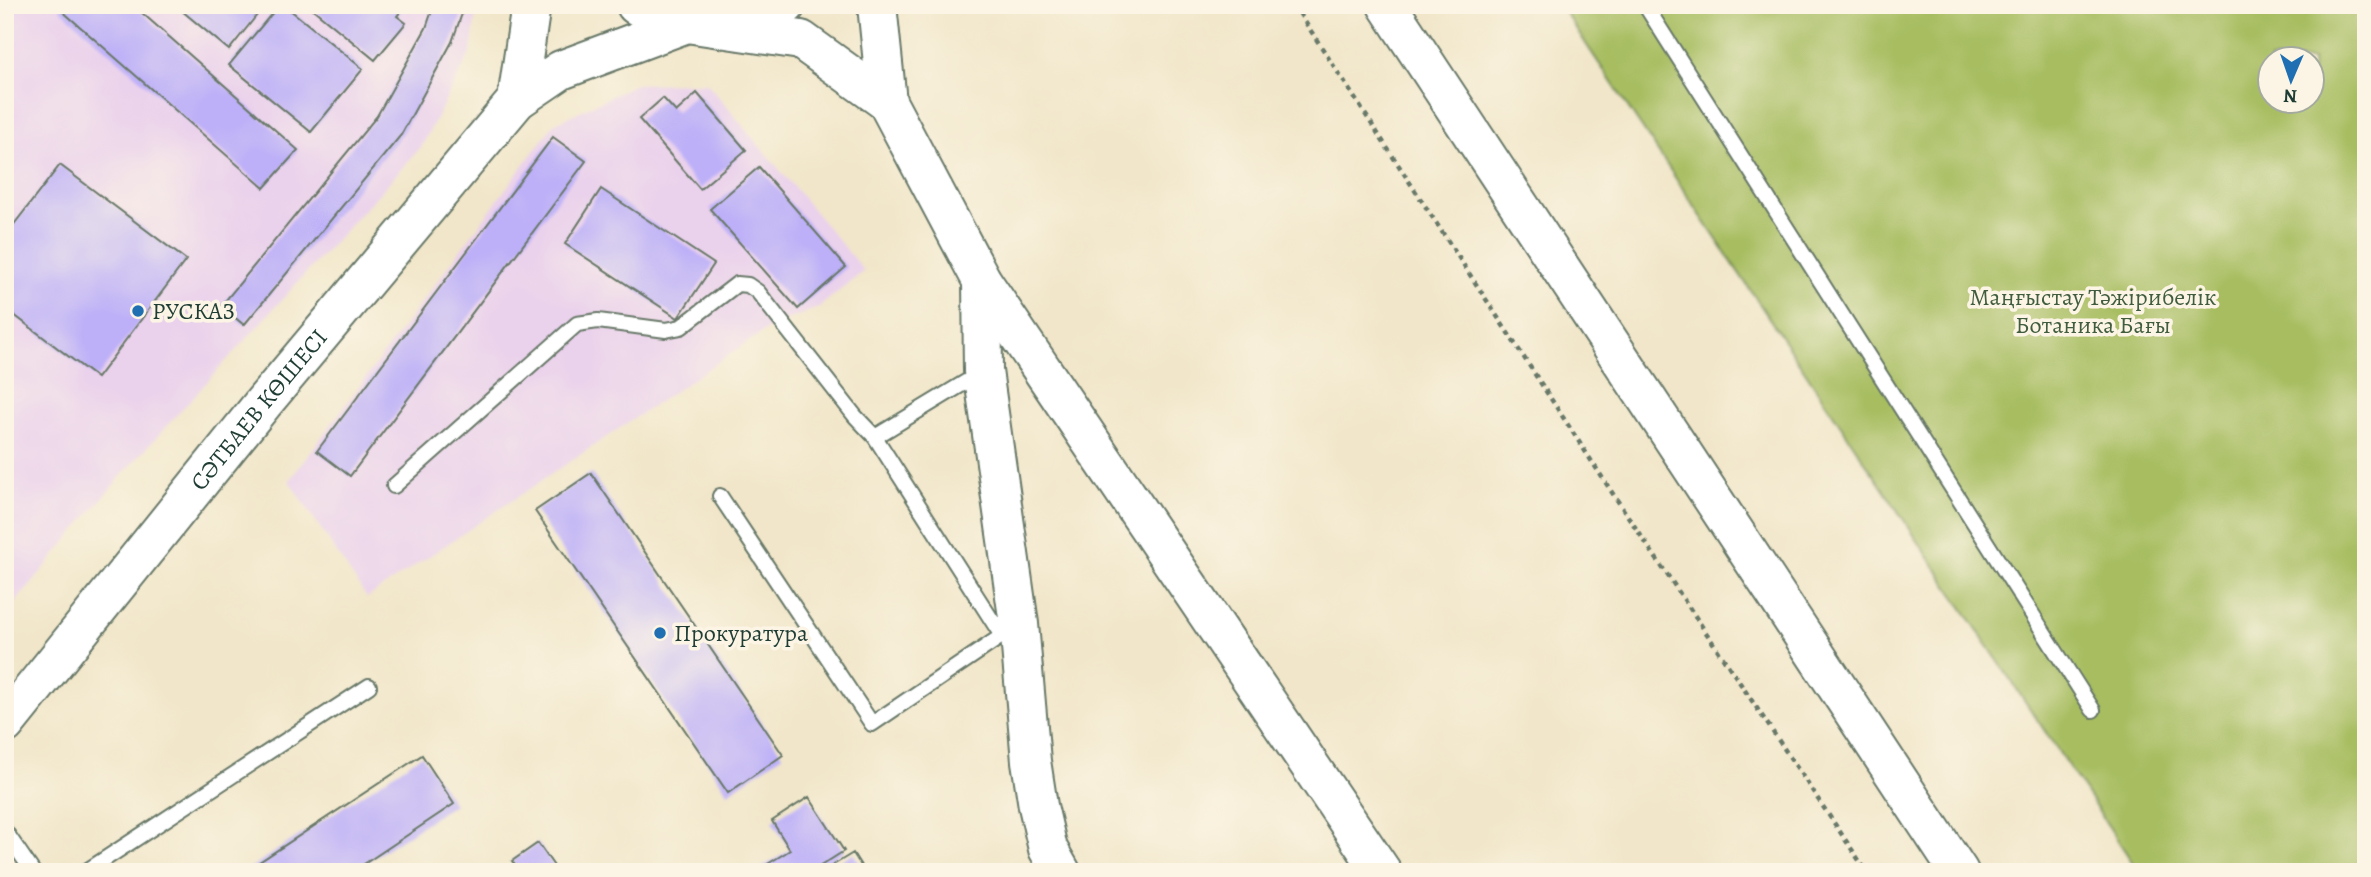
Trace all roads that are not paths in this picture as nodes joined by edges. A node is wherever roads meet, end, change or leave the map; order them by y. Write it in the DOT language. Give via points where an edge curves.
graph roads {
  1 [pos="531,5"];
  2 [pos="636,5"];
  3 [pos="786,5"];
  4 [pos="877,5"];
  5 [pos="1387,5"];
  6 [pos="1645,5"];
  7 [pos="687,23"];
  8 [pos="517,100"];
  9 [pos="887,102"];
  10 [pos="982,281"];
  11 [pos="984,371"];
  12 [pos="875,437"];
  13 [pos="394,486"];
  14 [pos="720,496"];
  15 [pos="1010,630"];
  16 [pos="369,686"];
  17 [pos="2093,710"];
  18 [pos="5,724"];
  19 [pos="5,831"];
  20 [pos="33,872"];
  21 [pos="85,872"];
  22 [pos="1061,872"];
  23 [pos="1382,872"];
  24 [pos="1959,872"];
  1 -- 8 [label="main road"];
  2 -- 7 [label="main road"];
  3 -- 7 [label="main road" via="735,23"];
  4 -- 9 [label="main road"];
  5 -- 24 [label="main road"];
  6 -- 17 [label="lane"];
  7 -- 8 [label="main road, СӘТБАЕВ КӨШЕСІ" via="561,70"];
  7 -- 9 [label="main road" via="801,40"];
  8 -- 18 [label="main road, СӘТБАЕВ КӨШЕСІ" via="264,402"];
  9 -- 10 [label="main road"];
  10 -- 11 [label="main road"];
  10 -- 23 [label="main road"];
  11 -- 12 [label="lane"];
  11 -- 15 [label="main road"];
  12 -- 13 [label="lane" via="758,292 737,284 681,327 658,330 598,321 576,324"];
  12 -- 15 [label="lane"];
  14 -- 15 [label="lane" via="872,724"];
  15 -- 22 [label="main road" via="1038,806 1048,849"];
  16 -- 21 [label="lane"];
  19 -- 20 [label="lane"];
}
